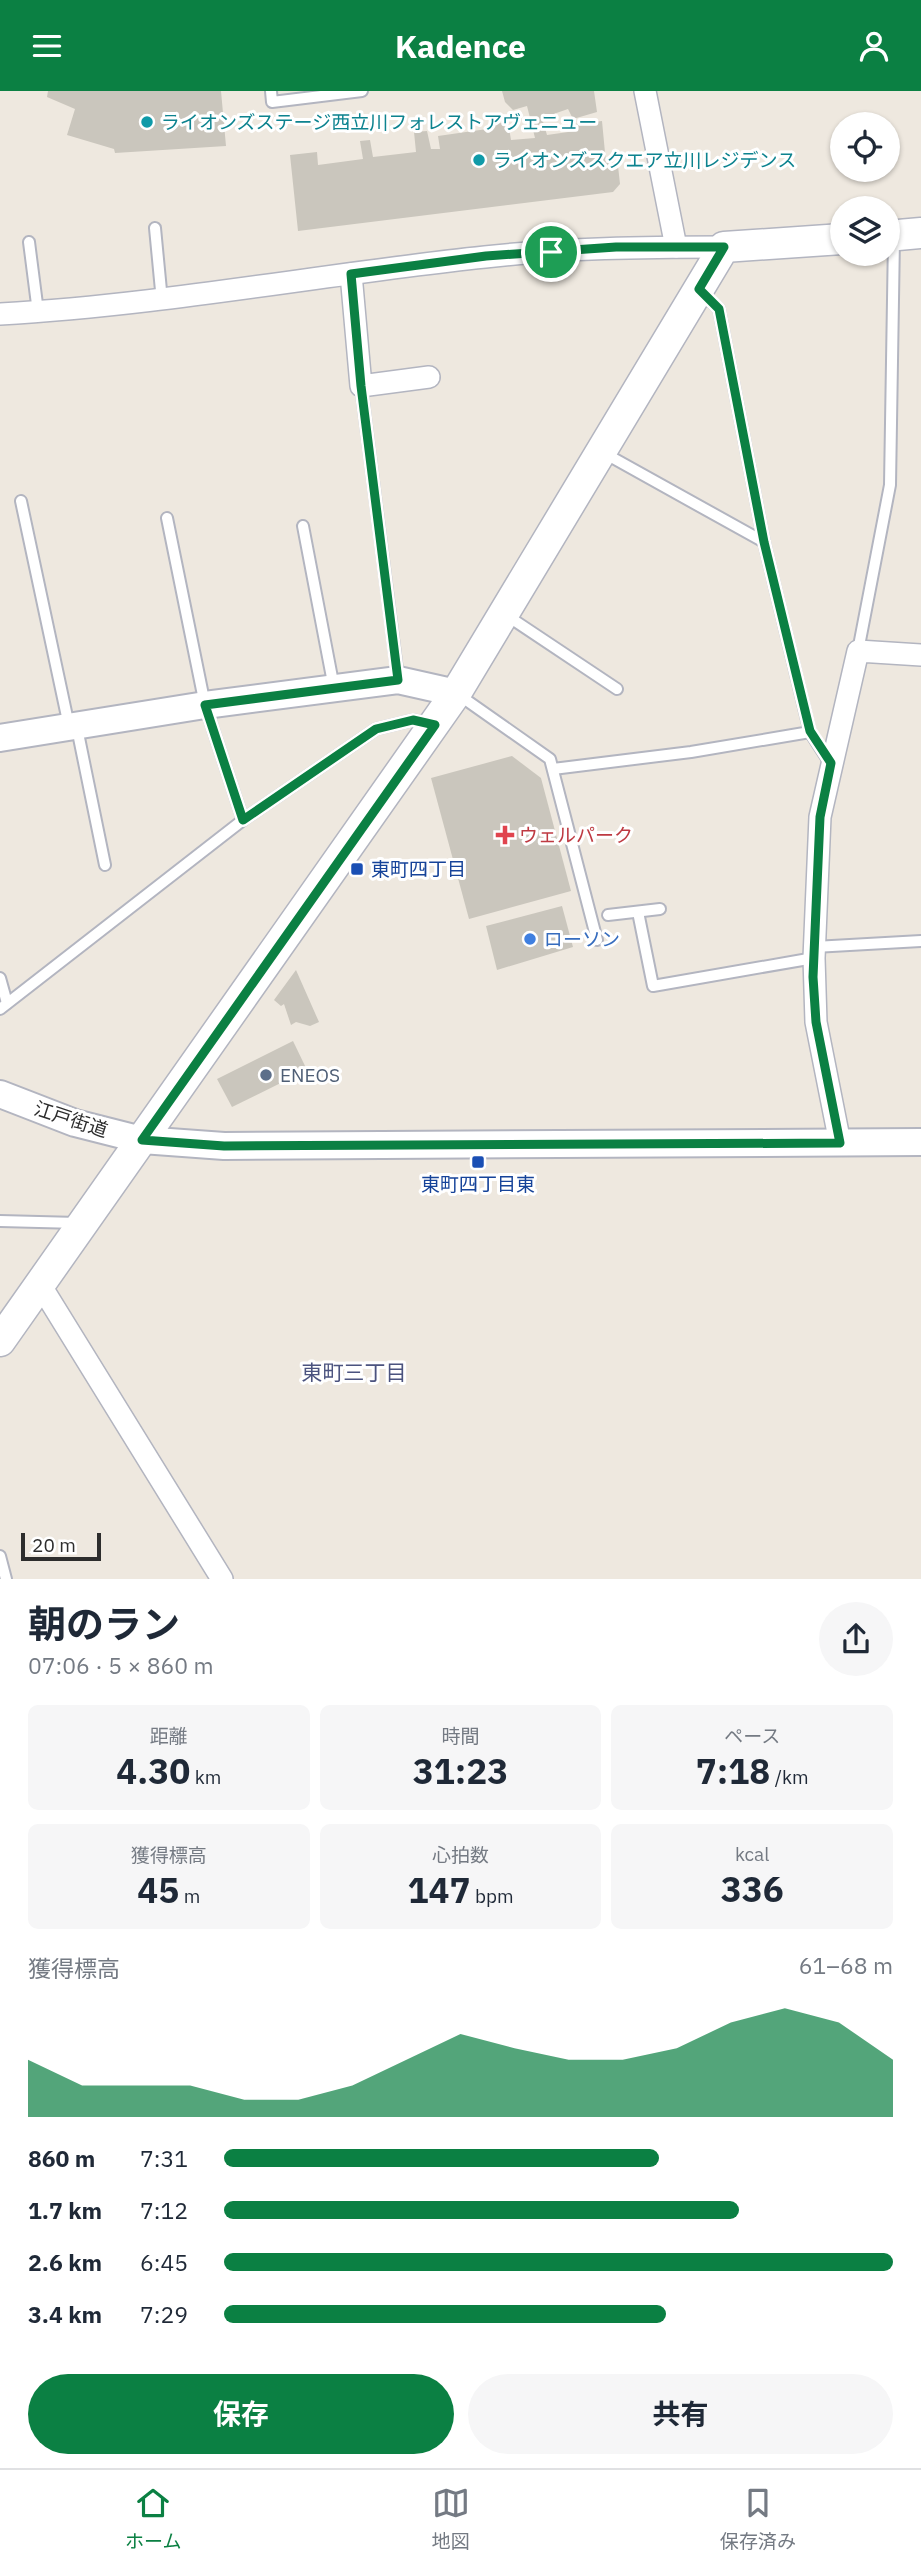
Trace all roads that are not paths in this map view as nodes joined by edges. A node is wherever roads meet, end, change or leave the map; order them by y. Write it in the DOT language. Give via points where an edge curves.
graph roads {
  1 [pos="271,91"];
  2 [pos="362,91"];
  3 [pos="645,91"];
  4 [pos="155,228"];
  5 [pos="901,235"];
  6 [pos="830,240"];
  7 [pos="29,242"];
  8 [pos="676,247"];
  9 [pos="724,247"];
  10 [pos="351,274"];
  11 [pos="699,289"];
  12 [pos="162,301"];
  13 [pos="38,312"];
  14 [pos="0,314"];
  15 [pos="429,377"];
  16 [pos="361,386"];
  17 [pos="602,451"];
  18 [pos="20,501"];
  19 [pos="167,518"];
  20 [pos="303,526"];
  21 [pos="764,542"];
  22 [pos="504,614"];
  23 [pos="858,651"];
  24 [pos="921,655"];
  25 [pos="398,680"];
  26 [pos="334,688"];
  27 [pos="617,689"];
  28 [pos="456,693"];
  29 [pos="205,705"];
  30 [pos="435,725"];
  31 [pos="74,728"];
  32 [pos="810,731"];
  33 [pos="0,738"];
  34 [pos="831,763"];
  35 [pos="553,769"];
  36 [pos="243,820"];
  37 [pos="105,865"];
  38 [pos="660,909"];
  39 [pos="638,912"];
  40 [pos="608,915"];
  41 [pos="597,940"];
  42 [pos="921,941"];
  43 [pos="814,953"];
  44 [pos="0,978"];
  45 [pos="3,1006"];
  46 [pos="0,1094"];
  47 [pos="142,1140"];
  48 [pos="921,1142"];
  49 [pos="840,1143"];
  50 [pos="0,1221"];
  51 [pos="86,1223"];
  52 [pos="41,1286"];
  53 [pos="0,1341"];
  54 [pos="0,1556"];
  55 [pos="6,1579"];
  56 [pos="222,1579"];
  1 -- 2 [label="lane" via="272,103"];
  3 -- 8 [label="street"];
  4 -- 12 [label="lane"];
  5 -- 23 [label="lane" via="890,485"];
  6 -- 9 [label="main road"];
  7 -- 13 [label="lane"];
  8 -- 9 [label="street"];
  8 -- 10 [label="street" via="486,256"];
  9 -- 11 [label="main road"];
  10 -- 12 [label="street"];
  10 -- 16 [label="street"];
  11 -- 17 [label="main road"];
  11 -- 21 [label="lane" via="719,309"];
  12 -- 13 [label="street"];
  13 -- 14 [label="street"];
  15 -- 16 [label="street"];
  16 -- 25 [label="lane"];
  17 -- 21 [label="lane"];
  17 -- 22 [label="main road"];
  18 -- 31 [label="lane"];
  19 -- 29 [label="lane"];
  20 -- 26 [label="lane"];
  21 -- 32 [label="lane"];
  22 -- 27 [label="lane"];
  22 -- 28 [label="main road"];
  23 -- 24 [label="street"];
  23 -- 34 [label="street"];
  25 -- 26 [label="street"];
  25 -- 28 [label="street"];
  26 -- 29 [label="street"];
  28 -- 30 [label="main road"];
  28 -- 35 [label="lane" via="550,759"];
  29 -- 31 [label="street"];
  29 -- 36 [label="lane"];
  30 -- 36 [label="lane" via="413,720 376,729"];
  30 -- 47 [label="main road"];
  31 -- 33 [label="street"];
  31 -- 37 [label="lane"];
  32 -- 34 [label="lane"];
  32 -- 35 [label="lane"];
  34 -- 43 [label="street" via="820,817"];
  35 -- 41 [label="lane"];
  36 -- 45 [label="lane"];
  38 -- 39 [label="lane"];
  39 -- 40 [label="lane"];
  39 -- 43 [label="lane" via="653,986"];
  42 -- 43 [label="lane"];
  43 -- 49 [label="street" via="816,1022"];
  44 -- 45 [label="lane"];
  46 -- 47 [label="street, 江戸街道" via="75,1123"];
  47 -- 49 [label="street, 江戸街道" via="224,1146"];
  47 -- 51 [label="main road"];
  48 -- 49 [label="street, 江戸街道"];
  50 -- 51 [label="lane"];
  51 -- 52 [label="main road"];
  52 -- 53 [label="main road"];
  52 -- 56 [label="street"];
  54 -- 55 [label="lane"];
}
